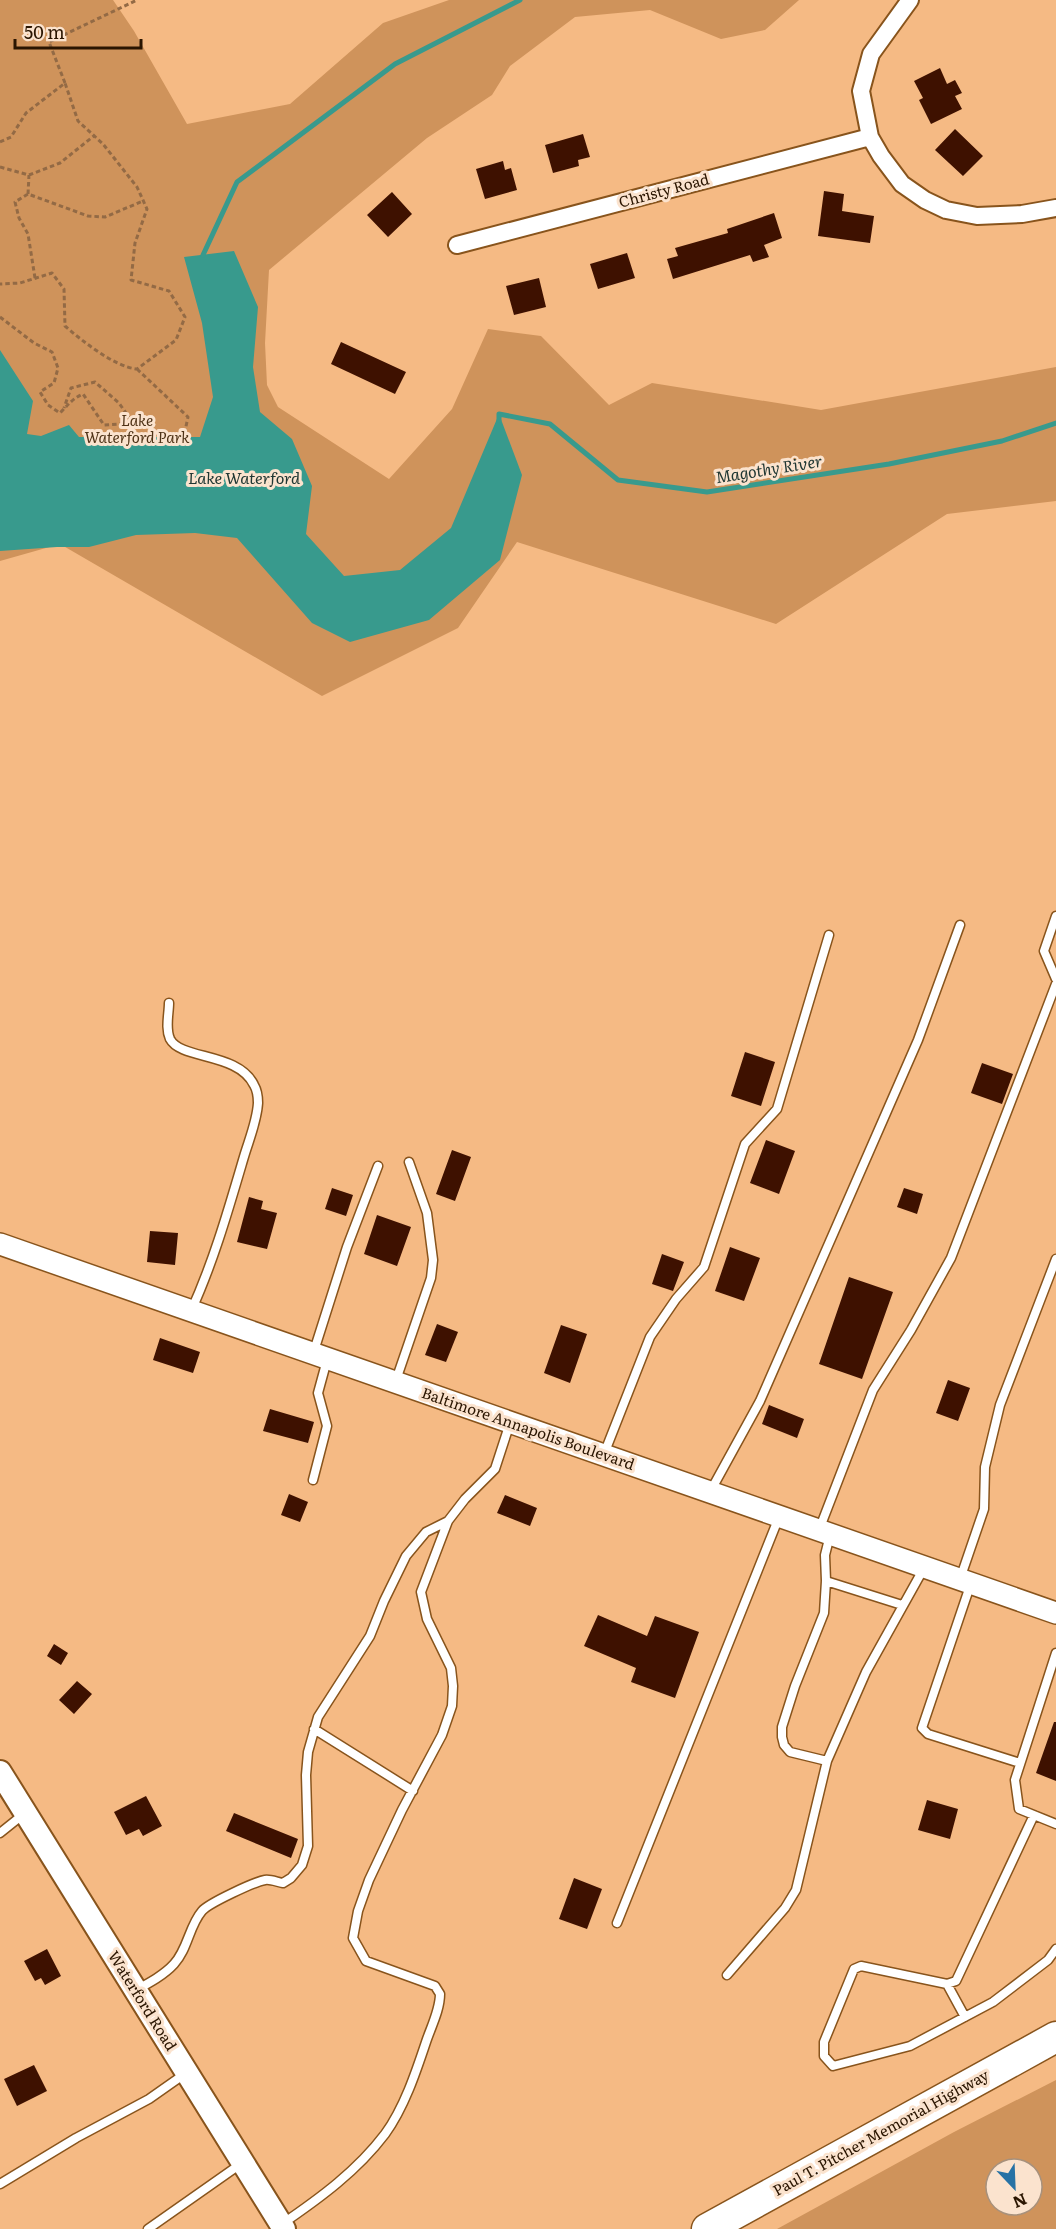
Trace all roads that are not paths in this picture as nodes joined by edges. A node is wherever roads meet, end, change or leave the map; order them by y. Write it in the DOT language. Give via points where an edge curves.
graph roads {
  1 [pos="910,0"];
  2 [pos="870,137"];
  3 [pos="1056,208"];
  4 [pos="457,245"];
  5 [pos="1056,916"];
  6 [pos="960,925"];
  7 [pos="830,935"];
  8 [pos="1056,979"];
  9 [pos="1056,984"];
  10 [pos="170,1003"];
  11 [pos="409,1162"];
  12 [pos="378,1166"];
  13 [pos="0,1244"];
  14 [pos="1056,1259"];
  15 [pos="191,1311"];
  16 [pos="320,1357"];
  17 [pos="395,1383"];
  18 [pos="510,1423"];
  19 [pos="603,1456"];
  20 [pos="313,1480"];
  21 [pos="710,1493"];
  22 [pos="780,1517"];
  23 [pos="448,1521"];
  24 [pos="824,1533"];
  25 [pos="925,1568"];
  26 [pos="826,1581"];
  27 [pos="965,1582"];
  28 [pos="902,1605"];
  29 [pos="1056,1613"];
  30 [pos="1056,1653"];
  31 [pos="314,1729"];
  32 [pos="826,1761"];
  33 [pos="1020,1763"];
  34 [pos="0,1772"];
  35 [pos="412,1791"];
  36 [pos="25,1813"];
  37 [pos="1034,1815"];
  38 [pos="1056,1824"];
  39 [pos="0,1833"];
  40 [pos="616,1923"];
  41 [pos="1056,1949"];
  42 [pos="727,1975"];
  43 [pos="947,1984"];
  44 [pos="135,1990"];
  45 [pos="965,2017"];
  46 [pos="1056,2037"];
  47 [pos="186,2073"];
  48 [pos="243,2163"];
  49 [pos="0,2184"];
  50 [pos="283,2227"];
  51 [pos="148,2229"];
  52 [pos="707,2229"];
  1 -- 2 [label="street" via="871,54 861,92"];
  2 -- 3 [label="street" via="902,184 946,210 977,216"];
  2 -- 4 [label="street, Christy Road"];
  5 -- 8 [label="lane" via="1044,951"];
  6 -- 21 [label="lane" via="918,1040 760,1401"];
  7 -- 19 [label="lane" via="777,1109 745,1144 704,1267 676,1299 651,1337"];
  9 -- 24 [label="lane" via="951,1258 873,1390"];
  10 -- 15 [label="lane" via="170,1040 247,1073 258,1101 234,1192"];
  11 -- 17 [label="lane" via="427,1213 433,1260 431,1278"];
  12 -- 16 [label="lane" via="347,1247"];
  13 -- 15 [label="street, Baltimore Annapolis Boulevard"];
  14 -- 27 [label="lane" via="1000,1404 986,1467 984,1509"];
  15 -- 16 [label="street, Baltimore Annapolis Boulevard"];
  16 -- 17 [label="street, Baltimore Annapolis Boulevard"];
  16 -- 20 [label="lane" via="318,1393 327,1426"];
  17 -- 18 [label="street, Baltimore Annapolis Boulevard"];
  18 -- 19 [label="street, Baltimore Annapolis Boulevard"];
  18 -- 23 [label="lane" via="495,1468"];
  19 -- 21 [label="street, Baltimore Annapolis Boulevard"];
  21 -- 22 [label="street, Baltimore Annapolis Boulevard"];
  22 -- 24 [label="street, Baltimore Annapolis Boulevard"];
  22 -- 40 [label="lane"];
  23 -- 31 [label="lane" via="426,1532 406,1556 370,1636"];
  23 -- 35 [label="lane" via="422,1592 427,1619 451,1668 452,1706 442,1736"];
  24 -- 25 [label="street, Baltimore Annapolis Boulevard"];
  24 -- 26 [label="lane"];
  25 -- 27 [label="street, Baltimore Annapolis Boulevard"];
  25 -- 28 [label="lane"];
  26 -- 28 [label="lane"];
  26 -- 32 [label="lane" via="824,1613 782,1727 784,1745 790,1752"];
  27 -- 29 [label="street, Baltimore Annapolis Boulevard"];
  27 -- 33 [label="lane" via="922,1728 928,1734"];
  28 -- 32 [label="lane" via="866,1672"];
  30 -- 33 [label="lane"];
  31 -- 35 [label="lane"];
  31 -- 44 [label="lane" via="306,1775 308,1846 302,1865 283,1883 265,1880 203,1910 175,1964"];
  32 -- 42 [label="lane" via="796,1890"];
  33 -- 37 [label="lane" via="1014,1780 1019,1809"];
  34 -- 36 [label="main road, Waterford Road"];
  35 -- 50 [label="lane" via="369,1880 353,1938 366,1960 435,1986 440,1994 437,2011 398,2112 385,2133 347,2176"];
  36 -- 39 [label="lane"];
  36 -- 44 [label="main road, Waterford Road"];
  37 -- 38 [label="lane"];
  37 -- 43 [label="lane" via="956,1981"];
  41 -- 45 [label="lane" via="1048,1960 993,2002"];
  43 -- 45 [label="lane"];
  43 -- 45 [label="lane" via="861,1966 854,1969 824,2042 824,2056 833,2066 910,2046"];
  44 -- 47 [label="main road, Waterford Road"];
  46 -- 52 [label="highway, Paul T. Pitcher Memorial Highway"];
  47 -- 48 [label="main road, Waterford Road"];
  47 -- 49 [label="lane" via="149,2099"];
  48 -- 50 [label="main road, Waterford Road"];
  48 -- 51 [label="lane"];
}
